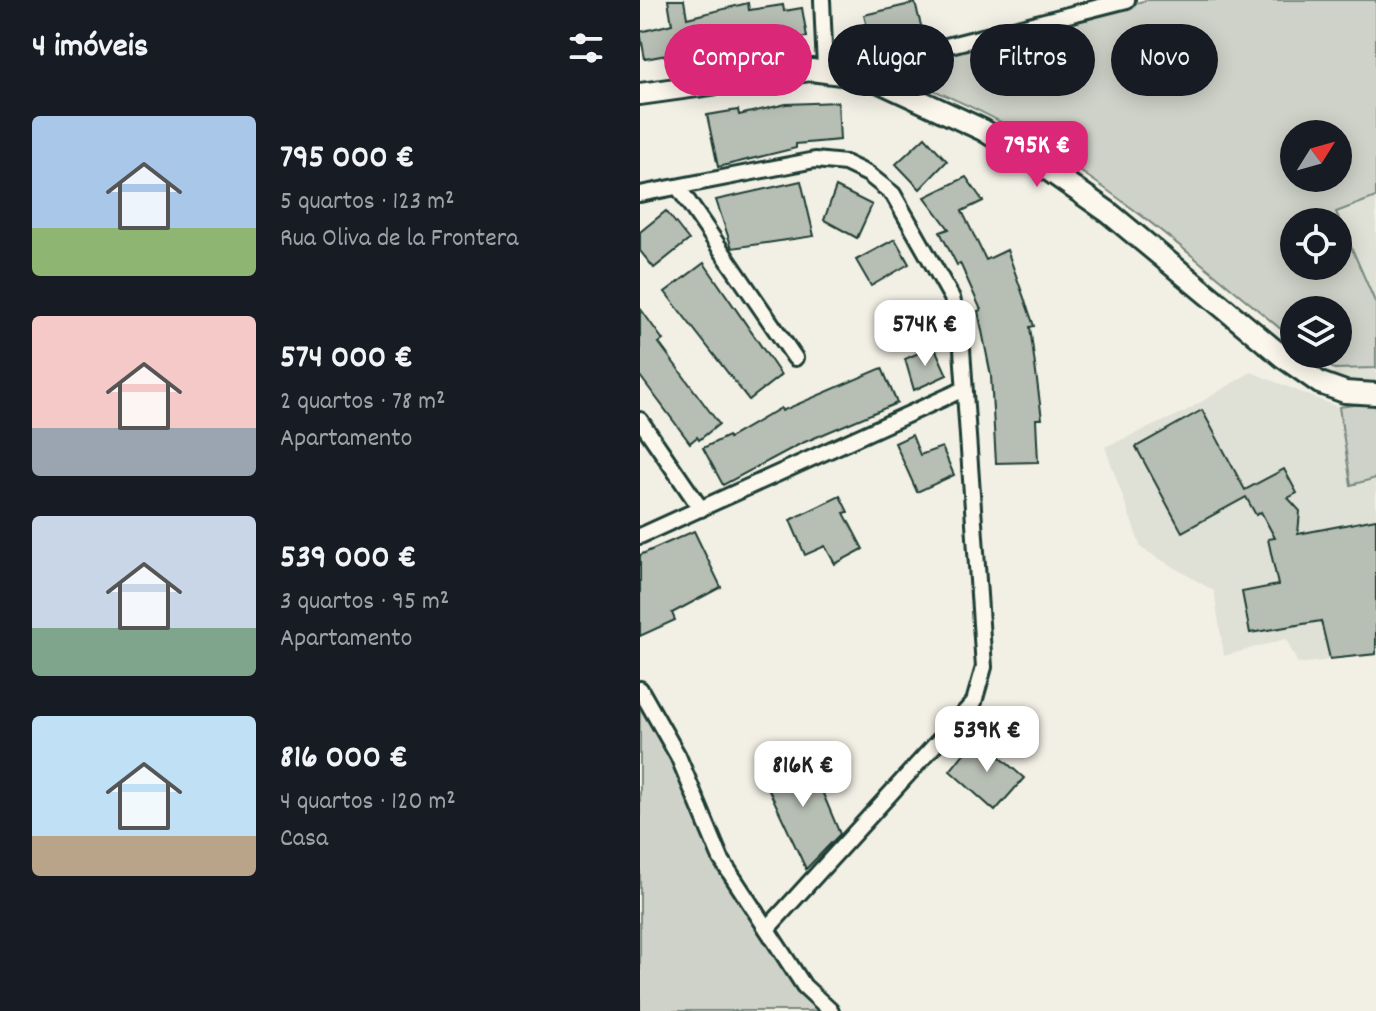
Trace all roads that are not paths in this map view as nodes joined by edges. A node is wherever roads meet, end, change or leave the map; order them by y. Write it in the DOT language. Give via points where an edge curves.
graph roads {
  1 [pos="822,0"];
  2 [pos="1127,0"];
  3 [pos="954,44"];
  4 [pos="825,69"];
  5 [pos="828,70"];
  6 [pos="640,94"];
  7 [pos="910,96"];
  8 [pos="678,187"];
  9 [pos="640,194"];
  10 [pos="795,358"];
  11 [pos="964,389"];
  12 [pos="1376,394"];
  13 [pos="640,420"];
  14 [pos="701,509"];
  15 [pos="640,536"];
  16 [pos="640,689"];
  17 [pos="767,929"];
  18 [pos="831,1011"];
  1 -- 4 [label="street"];
  2 -- 3 [label="street"];
  4 -- 5 [label="main road"];
  4 -- 6 [label="main road"];
  7 -- 12 [label="main road" via="983,130 1058,176 1312,378 1345,392"];
  8 -- 9 [label="street"];
  8 -- 10 [label="street"];
  8 -- 11 [label="street" via="815,160 845,163 868,174 893,194 952,298 961,335"];
  11 -- 14 [label="street"];
  11 -- 17 [label="street" via="984,667 974,702"];
  13 -- 14 [label="street"];
  14 -- 15 [label="street"];
  16 -- 17 [label="street" via="678,756 721,859"];
  17 -- 18 [label="street" via="804,986"];
}
